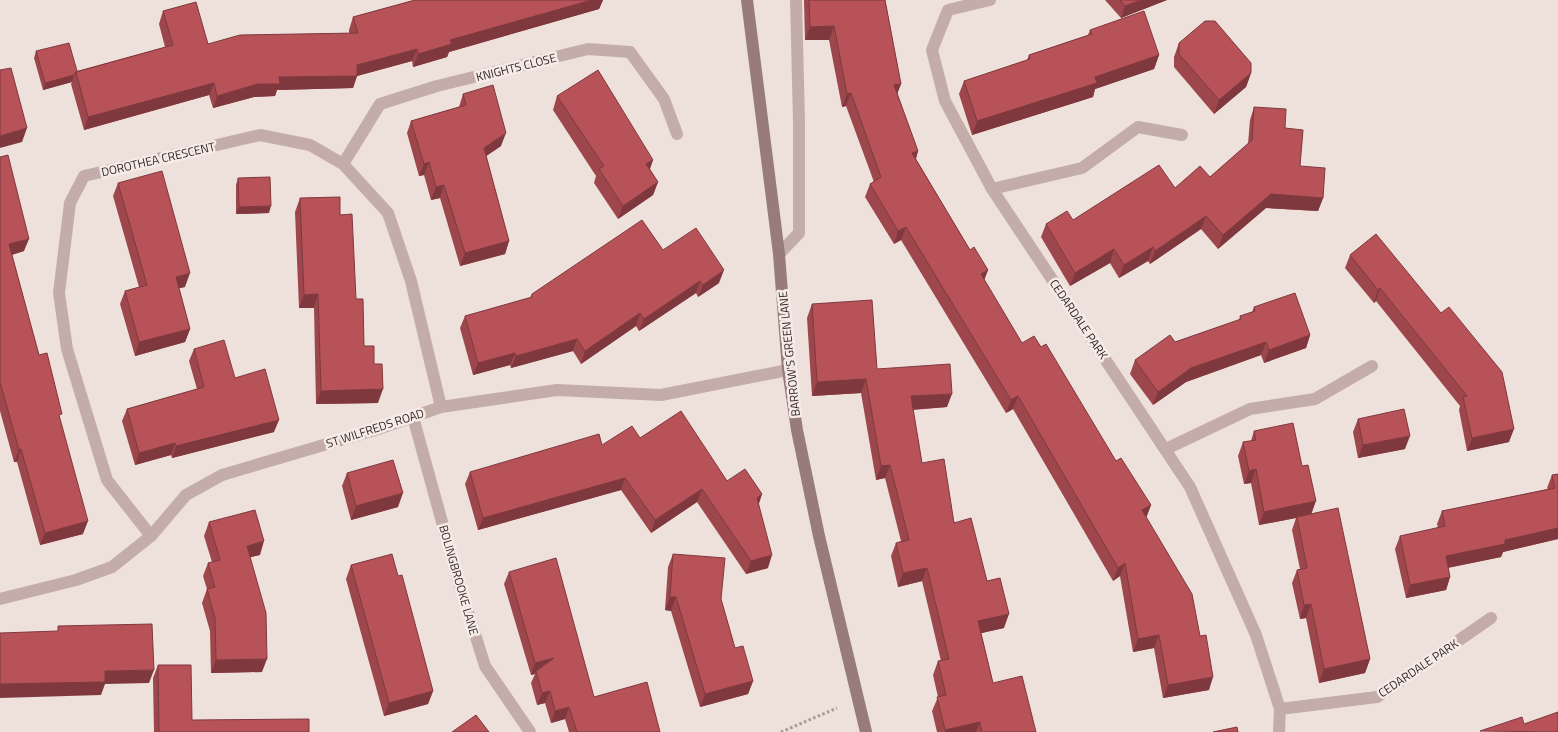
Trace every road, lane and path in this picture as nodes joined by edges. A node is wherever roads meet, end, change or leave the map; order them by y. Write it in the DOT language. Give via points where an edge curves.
graph roads {
  1 [pos="748,0"];
  2 [pos="796,0"];
  3 [pos="990,0"];
  4 [pos="676,134"];
  5 [pos="1182,135"];
  6 [pos="343,164"];
  7 [pos="992,189"];
  8 [pos="779,254"];
  9 [pos="1372,366"];
  10 [pos="788,370"];
  11 [pos="441,407"];
  12 [pos="413,417"];
  13 [pos="1166,449"];
  14 [pos="151,536"];
  15 [pos="0,599"];
  16 [pos="1491,618"];
  17 [pos="859,700"];
  18 [pos="1280,709"];
  19 [pos="530,732"];
  20 [pos="781,732"];
  21 [pos="866,732"];
  22 [pos="1278,732"];
  1 -- 8 [label="street, BARROW'S GREEN LANE"];
  2 -- 8 [label="street" via="799,233"];
  3 -- 7 [label="street, CEDARDALE PARK" via="948,10 932,50 945,101"];
  4 -- 6 [label="street, KNIGHTS CLOSE" via="664,99 630,52 588,49 437,86 380,104"];
  5 -- 7 [label="street" via="1138,127 1082,168"];
  6 -- 11 [label="street, DOROTHEA CRESCENT" via="388,213 411,281"];
  6 -- 14 [label="street, DOROTHEA CRESCENT" via="310,145 260,135 84,176 70,203 59,293 67,349 107,480"];
  7 -- 13 [label="street, CEDARDALE PARK"];
  8 -- 10 [label="street, BARROW'S GREEN LANE"];
  9 -- 13 [label="street" via="1314,399 1250,409"];
  10 -- 11 [label="street, ST WILFREDS ROAD" via="661,395 557,390"];
  10 -- 17 [label="street, BARROW'S GREEN LANE" via="819,536"];
  11 -- 12 [label="street, ST WILFREDS ROAD"];
  12 -- 14 [label="street, ST WILFREDS ROAD" via="222,475 186,495"];
  12 -- 19 [label="street, BOLINGBROOKE LANE" via="484,666"];
  13 -- 18 [label="street, CEDARDALE PARK" via="1190,487 1256,635"];
  14 -- 15 [label="street, ST WILFREDS ROAD" via="112,567 76,580"];
  16 -- 18 [label="street, CEDARDALE PARK" via="1377,697"];
  17 -- 20 [label="path"];
  17 -- 21 [label="street, BARROW'S GREEN LANE"];
  18 -- 22 [label="street, CEDARDALE PARK"];
}
